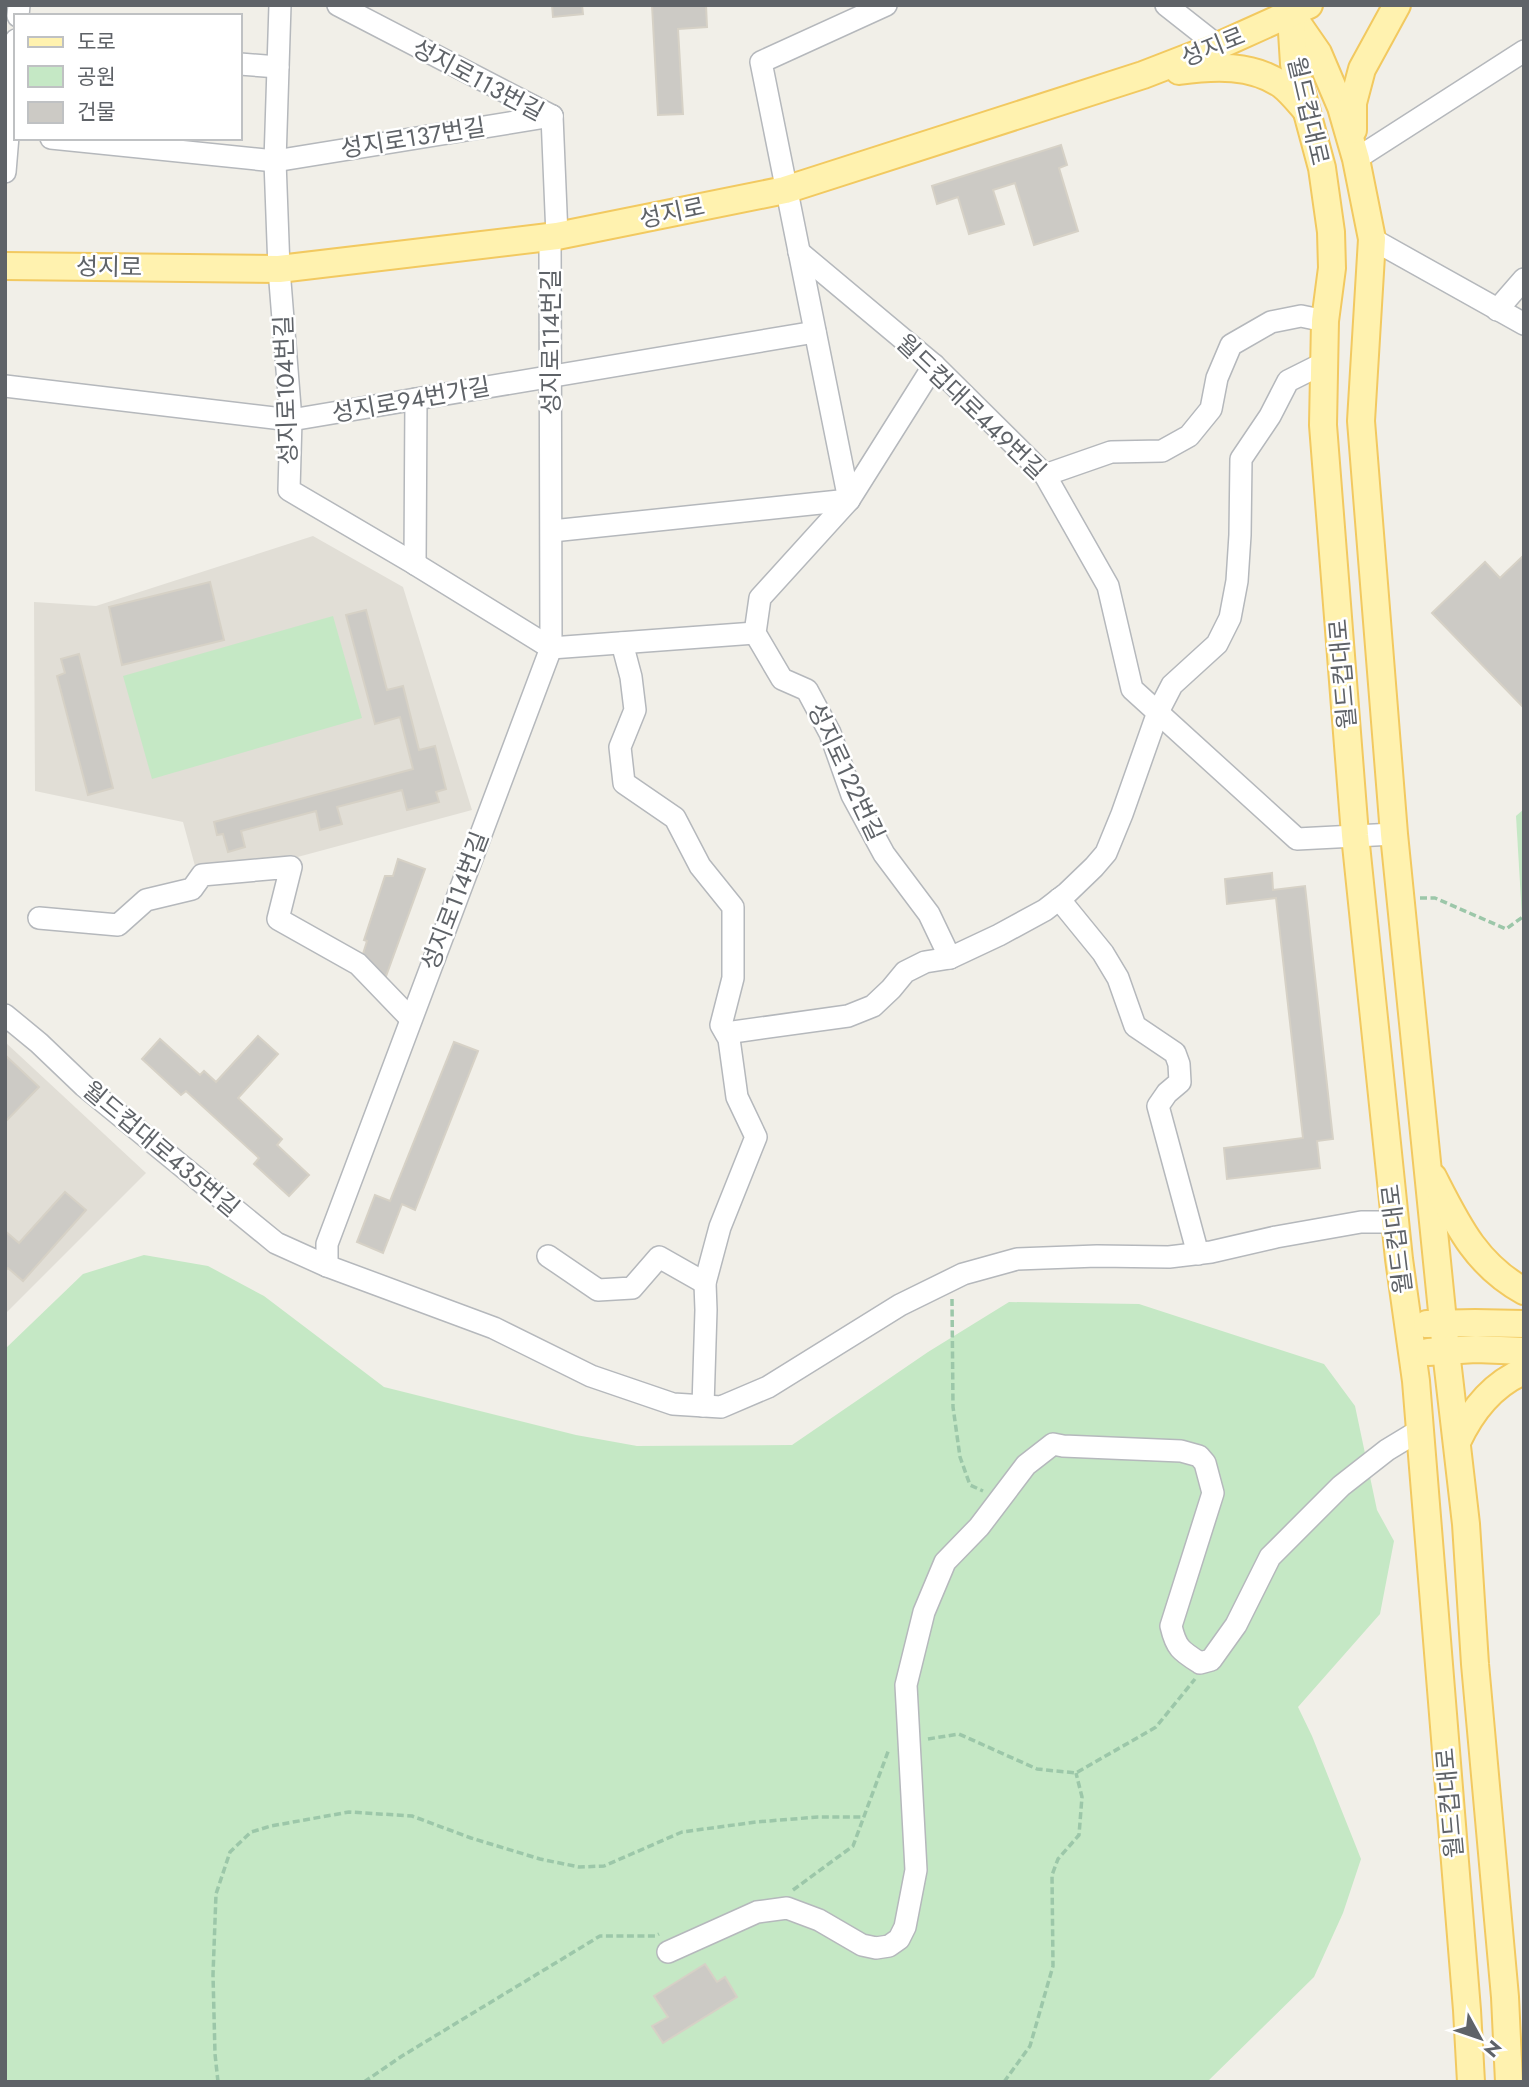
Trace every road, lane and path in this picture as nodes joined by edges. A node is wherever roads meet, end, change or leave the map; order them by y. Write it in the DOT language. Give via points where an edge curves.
graph roads {
  1 [pos="280,5"];
  2 [pos="338,5"];
  3 [pos="886,5"];
  4 [pos="1166,5"];
  5 [pos="1397,5"];
  6 [pos="1300,10"];
  7 [pos="1218,46"];
  8 [pos="1524,51"];
  9 [pos="242,64"];
  10 [pos="278,67"];
  11 [pos="14,72"];
  12 [pos="1143,75"];
  13 [pos="1305,109"];
  14 [pos="552,116"];
  15 [pos="10,134"];
  16 [pos="70,140"];
  17 [pos="1354,154"];
  18 [pos="275,161"];
  19 [pos="5,172"];
  20 [pos="785,190"];
  21 [pos="553,237"];
  22 [pos="1372,239"];
  23 [pos="799,252"];
  24 [pos="5,266"];
  25 [pos="279,269"];
  26 [pos="1524,279"];
  27 [pos="1497,310"];
  28 [pos="1325,321"];
  29 [pos="1524,324"];
  30 [pos="815,332"];
  31 [pos="1324,363"];
  32 [pos="934,365"];
  33 [pos="552,376"];
  34 [pos="5,386"];
  35 [pos="416,399"];
  36 [pos="291,420"];
  37 [pos="1045,475"];
  38 [pos="849,500"];
  39 [pos="552,531"];
  40 [pos="415,564"];
  41 [pos="755,633"];
  42 [pos="622,643"];
  43 [pos="551,648"];
  44 [pos="1158,712"];
  45 [pos="1394,834"];
  46 [pos="1355,835"];
  47 [pos="1400,898"];
  48 [pos="1059,899"];
  49 [pos="1524,916"];
  50 [pos="39,918"];
  51 [pos="950,958"];
  52 [pos="5,1015"];
  53 [pos="411,1019"];
  54 [pos="726,1033"];
  55 [pos="1427,1166"];
  56 [pos="1395,1222"];
  57 [pos="1198,1254"];
  58 [pos="548,1256"];
  59 [pos="327,1266"];
  60 [pos="963,1274"];
  61 [pos="705,1283"];
  62 [pos="1524,1291"];
  63 [pos="1443,1324"];
  64 [pos="1524,1324"];
  65 [pos="1408,1325"];
  66 [pos="1446,1351"];
  67 [pos="1524,1351"];
  68 [pos="1412,1353"];
  69 [pos="1524,1371"];
  70 [pos="703,1406"];
  71 [pos="1420,1430"];
  72 [pos="1457,1442"];
  73 [pos="1001,1499"];
  74 [pos="1211,1660"];
  75 [pos="910,1741"];
  76 [pos="1076,1773"];
  77 [pos="864,1817"];
  78 [pos="790,1892"];
  79 [pos="667,1941"];
  80 [pos="218,2082"];
  81 [pos="364,2082"];
  82 [pos="1004,2082"];
  83 [pos="1471,2082"];
  84 [pos="1509,2082"];
  1 -- 10 [label="street"];
  2 -- 14 [label="street, 성지로113번길"];
  3 -- 20 [label="street" via="761,62"];
  4 -- 7 [label="street"];
  5 -- 17 [label="main road" via="1362,69 1353,103"];
  6 -- 7 [label="main road, 성지로"];
  6 -- 13 [label="main road, 월드컵대로" via="1294,64"];
  6 -- 17 [label="main road, 월드컵대로" via="1341,107"];
  7 -- 12 [label="main road, 성지로"];
  8 -- 17 [label="street"];
  9 -- 10 [label="street"];
  10 -- 18 [label="street"];
  11 -- 15 [label="street"];
  12 -- 13 [label="main road" via="1241,69 1268,76"];
  12 -- 20 [label="main road, 성지로"];
  13 -- 28 [label="main road, 월드컵대로" via="1322,169 1331,232"];
  14 -- 18 [label="street, 성지로137번길"];
  14 -- 21 [label="street, 성지로113번길"];
  15 -- 19 [label="street"];
  16 -- 18 [label="street, 성지로137번길"];
  17 -- 22 [label="main road, 월드컵대로"];
  18 -- 25 [label="street, 성지로104번길"];
  20 -- 21 [label="main road, 성지로"];
  20 -- 23 [label="street"];
  21 -- 25 [label="main road, 성지로"];
  21 -- 33 [label="street, 성지로114번길"];
  22 -- 27 [label="street"];
  22 -- 45 [label="main road, 월드컵대로" via="1361,421"];
  23 -- 30 [label="street"];
  23 -- 32 [label="street, 월드컵대로449번길"];
  24 -- 25 [label="main road, 성지로"];
  25 -- 36 [label="street, 성지로104번길"];
  26 -- 27 [label="street"];
  27 -- 29 [label="street"];
  28 -- 31 [label="main road, 월드컵대로"];
  28 -- 37 [label="street" via="1301,316 1271,323 1231,345 1217,378 1211,409 1189,436 1162,451 1111,452"];
  30 -- 33 [label="street, 성지로94번가길"];
  30 -- 38 [label="street"];
  31 -- 44 [label="street" via="1288,381 1241,459 1240,547 1230,618 1217,644 1172,685"];
  31 -- 46 [label="main road, 월드컵대로" via="1323,425"];
  32 -- 37 [label="street, 월드컵대로449번길"];
  32 -- 38 [label="street"];
  33 -- 35 [label="street, 성지로94번가길"];
  33 -- 39 [label="street, 성지로114번길"];
  34 -- 36 [label="street, 성지로94번가길"];
  35 -- 36 [label="street, 성지로94번가길"];
  35 -- 40 [label="street"];
  36 -- 40 [label="street, 성지로104번길" via="289,490"];
  37 -- 44 [label="street, 월드컵대로449번길" via="1108,586 1132,689"];
  38 -- 39 [label="street"];
  38 -- 41 [label="street" via="760,598"];
  39 -- 43 [label="street, 성지로114번길"];
  40 -- 43 [label="street, 성지로104번길"];
  41 -- 42 [label="street"];
  41 -- 51 [label="street, 성지로122번길" via="782,679 807,690 830,733 852,795 884,854 929,914"];
  42 -- 43 [label="street"];
  42 -- 54 [label="street" via="635,710 620,747 624,783 676,818 700,866 733,908 733,978 721,1025"];
  43 -- 53 [label="street, 성지로114번길"];
  44 -- 46 [label="street, 월드컵대로449번길" via="1297,839"];
  44 -- 48 [label="street" via="1106,853"];
  45 -- 46 [label="street, 월드컵대로449번길"];
  45 -- 47 [label="main road, 월드컵대로"];
  46 -- 56 [label="main road, 월드컵대로"];
  47 -- 49 [label="path" via="1435,898 1506,929"];
  47 -- 55 [label="main road, 월드컵대로"];
  48 -- 51 [label="street"];
  48 -- 57 [label="street" via="1118,978 1135,1026 1175,1054 1179,1064 1180,1082 1158,1105"];
  50 -- 53 [label="street" via="118,925 146,900 192,889 202,875 291,867 278,919 358,964"];
  51 -- 54 [label="street" via="925,962 905,972 873,1006 848,1016"];
  52 -- 59 [label="street, 월드컵대로435번길" via="275,1243"];
  53 -- 59 [label="street, 성지로114번길" via="327,1244"];
  54 -- 61 [label="street" via="737,1097 756,1137 720,1227"];
  55 -- 62 [label="main road" via="1476,1252 1495,1273"];
  55 -- 63 [label="main road, 월드컵대로"];
  56 -- 57 [label="street, 월드컵대로435번길" via="1362,1222"];
  56 -- 65 [label="main road, 월드컵대로"];
  57 -- 60 [label="street, 월드컵대로435번길" via="1017,1259"];
  58 -- 61 [label="street" via="598,1290 632,1288 659,1257"];
  59 -- 70 [label="street, 월드컵대로435번길" via="494,1328 591,1376 673,1404"];
  60 -- 70 [label="street, 월드컵대로435번길" via="900,1305 768,1387 721,1407"];
  60 -- 73 [label="path" via="951,1302 953,1406 960,1457 970,1485"];
  61 -- 70 [label="street"];
  63 -- 64 [label="main road"];
  63 -- 65 [label="main road"];
  63 -- 66 [label="main road, 월드컵대로"];
  65 -- 68 [label="main road, 월드컵대로"];
  66 -- 67 [label="main road"];
  66 -- 68 [label="main road"];
  66 -- 72 [label="main road, 월드컵대로"];
  68 -- 71 [label="main road, 월드컵대로"];
  69 -- 72 [label="main road" via="1496,1388 1478,1407"];
  71 -- 74 [label="street" via="1341,1486 1270,1557 1236,1625"];
  71 -- 83 [label="main road, 월드컵대로"];
  72 -- 84 [label="main road, 월드컵대로"];
  73 -- 74 [label="street" via="1027,1465 1053,1444 1181,1451 1199,1456 1213,1493 1171,1626 1181,1651 1200,1663"];
  73 -- 75 [label="street" via="945,1562 924,1612 906,1685"];
  74 -- 76 [label="path" via="1156,1727"];
  75 -- 76 [label="path" via="959,1734 1037,1769"];
  75 -- 77 [label="path" via="891,1744"];
  75 -- 79 [label="street" via="916,1870 899,1939 889,1946 862,1945 787,1908 757,1912"];
  76 -- 82 [label="path" via="1082,1797 1079,1835 1058,1859 1052,1875 1052,1966 1030,2046"];
  77 -- 78 [label="path" via="853,1846"];
  77 -- 80 [label="path" via="793,1819 682,1832 604,1866 579,1867 471,1838 412,1816 349,1812 251,1832 230,1852 216,1894 213,1975"];
  79 -- 81 [label="path" via="655,1936 600,1936"];
}
